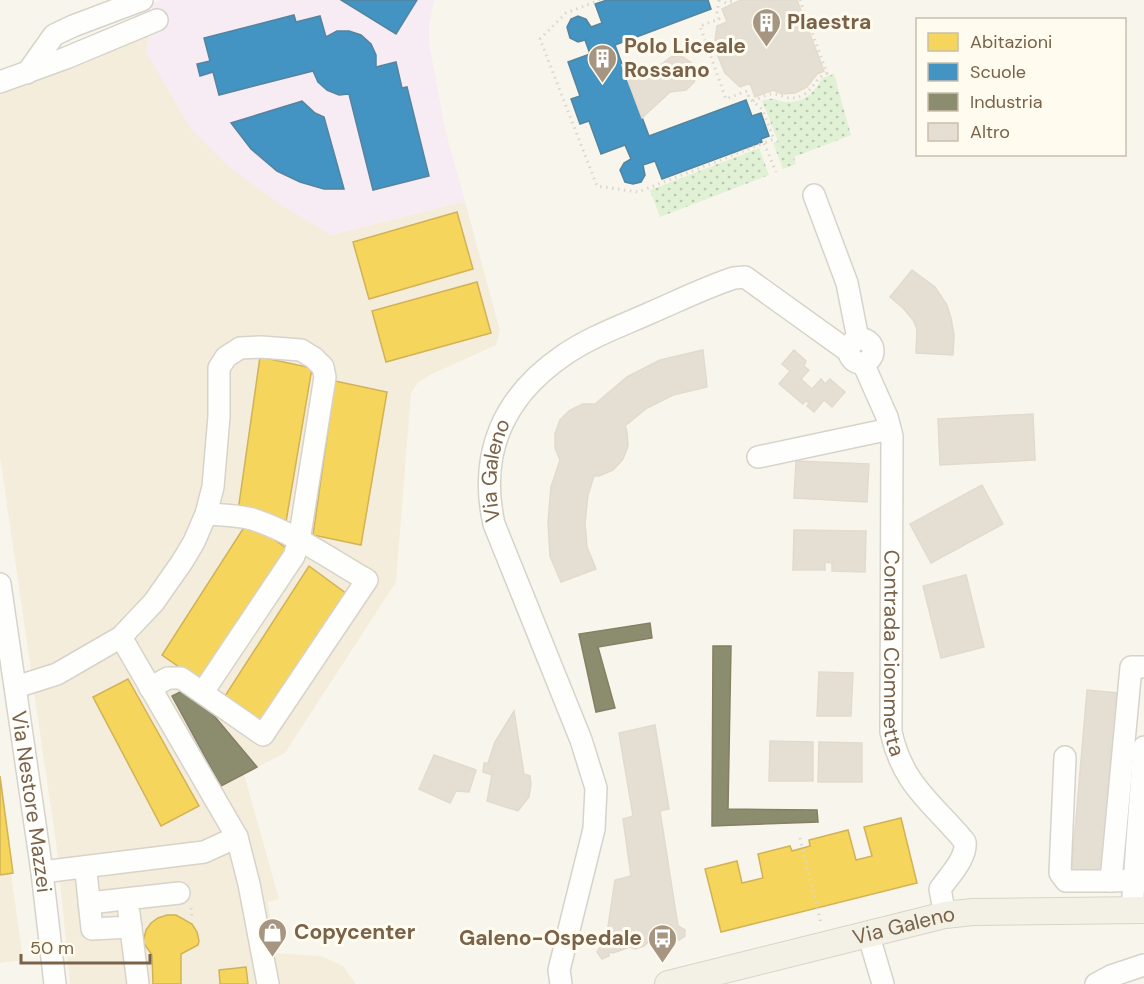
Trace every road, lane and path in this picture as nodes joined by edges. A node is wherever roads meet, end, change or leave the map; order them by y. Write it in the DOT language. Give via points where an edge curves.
graph roads {
  1 [pos="142,0"];
  2 [pos="600,0"];
  3 [pos="719,0"];
  4 [pos="736,0"];
  5 [pos="800,0"];
  6 [pos="157,20"];
  7 [pos="27,73"];
  8 [pos="0,82"];
  9 [pos="753,101"];
  10 [pos="764,143"];
  11 [pos="776,172"];
  12 [pos="814,195"];
  13 [pos="856,351"];
  14 [pos="890,429"];
  15 [pos="758,457"];
  16 [pos="206,514"];
  17 [pos="299,541"];
  18 [pos="0,584"];
  19 [pos="121,637"];
  20 [pos="1144,667"];
  21 [pos="16,687"];
  22 [pos="150,688"];
  23 [pos="203,692"];
  24 [pos="1144,747"];
  25 [pos="1065,757"];
  26 [pos="237,837"];
  27 [pos="800,838"];
  28 [pos="42,872"];
  29 [pos="86,872"];
  30 [pos="1139,880"];
  31 [pos="1111,881"];
  32 [pos="128,898"];
  33 [pos="185,900"];
  34 [pos="89,903"];
  35 [pos="1138,910"];
  36 [pos="945,915"];
  37 [pos="192,917"];
  38 [pos="821,923"];
  39 [pos="131,927"];
  40 [pos="868,933"];
  41 [pos="1144,965"];
  42 [pos="1144,976"];
  43 [pos="55,984"];
  44 [pos="138,984"];
  45 [pos="268,984"];
  46 [pos="561,984"];
  47 [pos="668,984"];
  48 [pos="883,984"];
  49 [pos="1096,984"];
  50 [pos="1119,984"];
  1 -- 7 [label="street" via="54,35"];
  2 -- 10 [label="path" via="566,13 540,39 597,186 638,192"];
  3 -- 4 [label="path"];
  3 -- 9 [label="path" via="719,19 700,26 726,99 747,91"];
  5 -- 9 [label="path" via="826,73 803,95 787,98 772,94"];
  6 -- 7 [label="street"];
  7 -- 8 [label="street"];
  9 -- 10 [label="path" via="762,109 774,140"];
  10 -- 11 [label="path"];
  12 -- 13 [label="street, Contrada Ciommetta" via="847,283"];
  13 -- 14 [label="street, Contrada Ciommetta"];
  13 -- 46 [label="street, Via Galeno" via="740,276 565,354 524,389 498,433 490,487 494,524 582,740 596,788 594,829 559,970"];
  14 -- 15 [label="street"];
  14 -- 36 [label="street, Contrada Ciommetta" via="891,732 896,755 918,791 965,842 962,857 940,889"];
  16 -- 17 [label="street" via="253,520"];
  16 -- 17 [label="street" via="217,444 219,368 226,357 240,348 300,350 323,367 325,377"];
  16 -- 19 [label="street" via="194,542 169,581"];
  17 -- 23 [label="street" via="294,556"];
  17 -- 23 [label="street" via="367,580 263,735"];
  18 -- 21 [label="street, Via Nestore Mazzei"];
  19 -- 21 [label="street" via="57,674"];
  19 -- 22 [label="street"];
  20 -- 31 [label="street" via="1131,667"];
  21 -- 28 [label="street, Via Nestore Mazzei"];
  22 -- 23 [label="street" via="168,678 181,678"];
  22 -- 26 [label="street"];
  24 -- 30 [label="street"];
  25 -- 31 [label="street" via="1060,873 1066,881"];
  26 -- 28 [label="street" via="204,852"];
  26 -- 45 [label="street"];
  27 -- 38 [label="path"];
  28 -- 43 [label="street, Via Nestore Mazzei"];
  29 -- 34 [label="street"];
  30 -- 31 [label="street"];
  30 -- 35 [label="street"];
  32 -- 33 [label="street"];
  32 -- 34 [label="street"];
  32 -- 39 [label="street"];
  33 -- 37 [label="path"];
  34 -- 39 [label="street" via="92,929"];
  35 -- 36 [label="main road, Via Galeno"];
  36 -- 40 [label="main road, Via Galeno"];
  39 -- 44 [label="street"];
  40 -- 47 [label="main road, Via Galeno"];
  40 -- 48 [label="street"];
  41 -- 49 [label="street"];
  42 -- 50 [label="street"];
}
